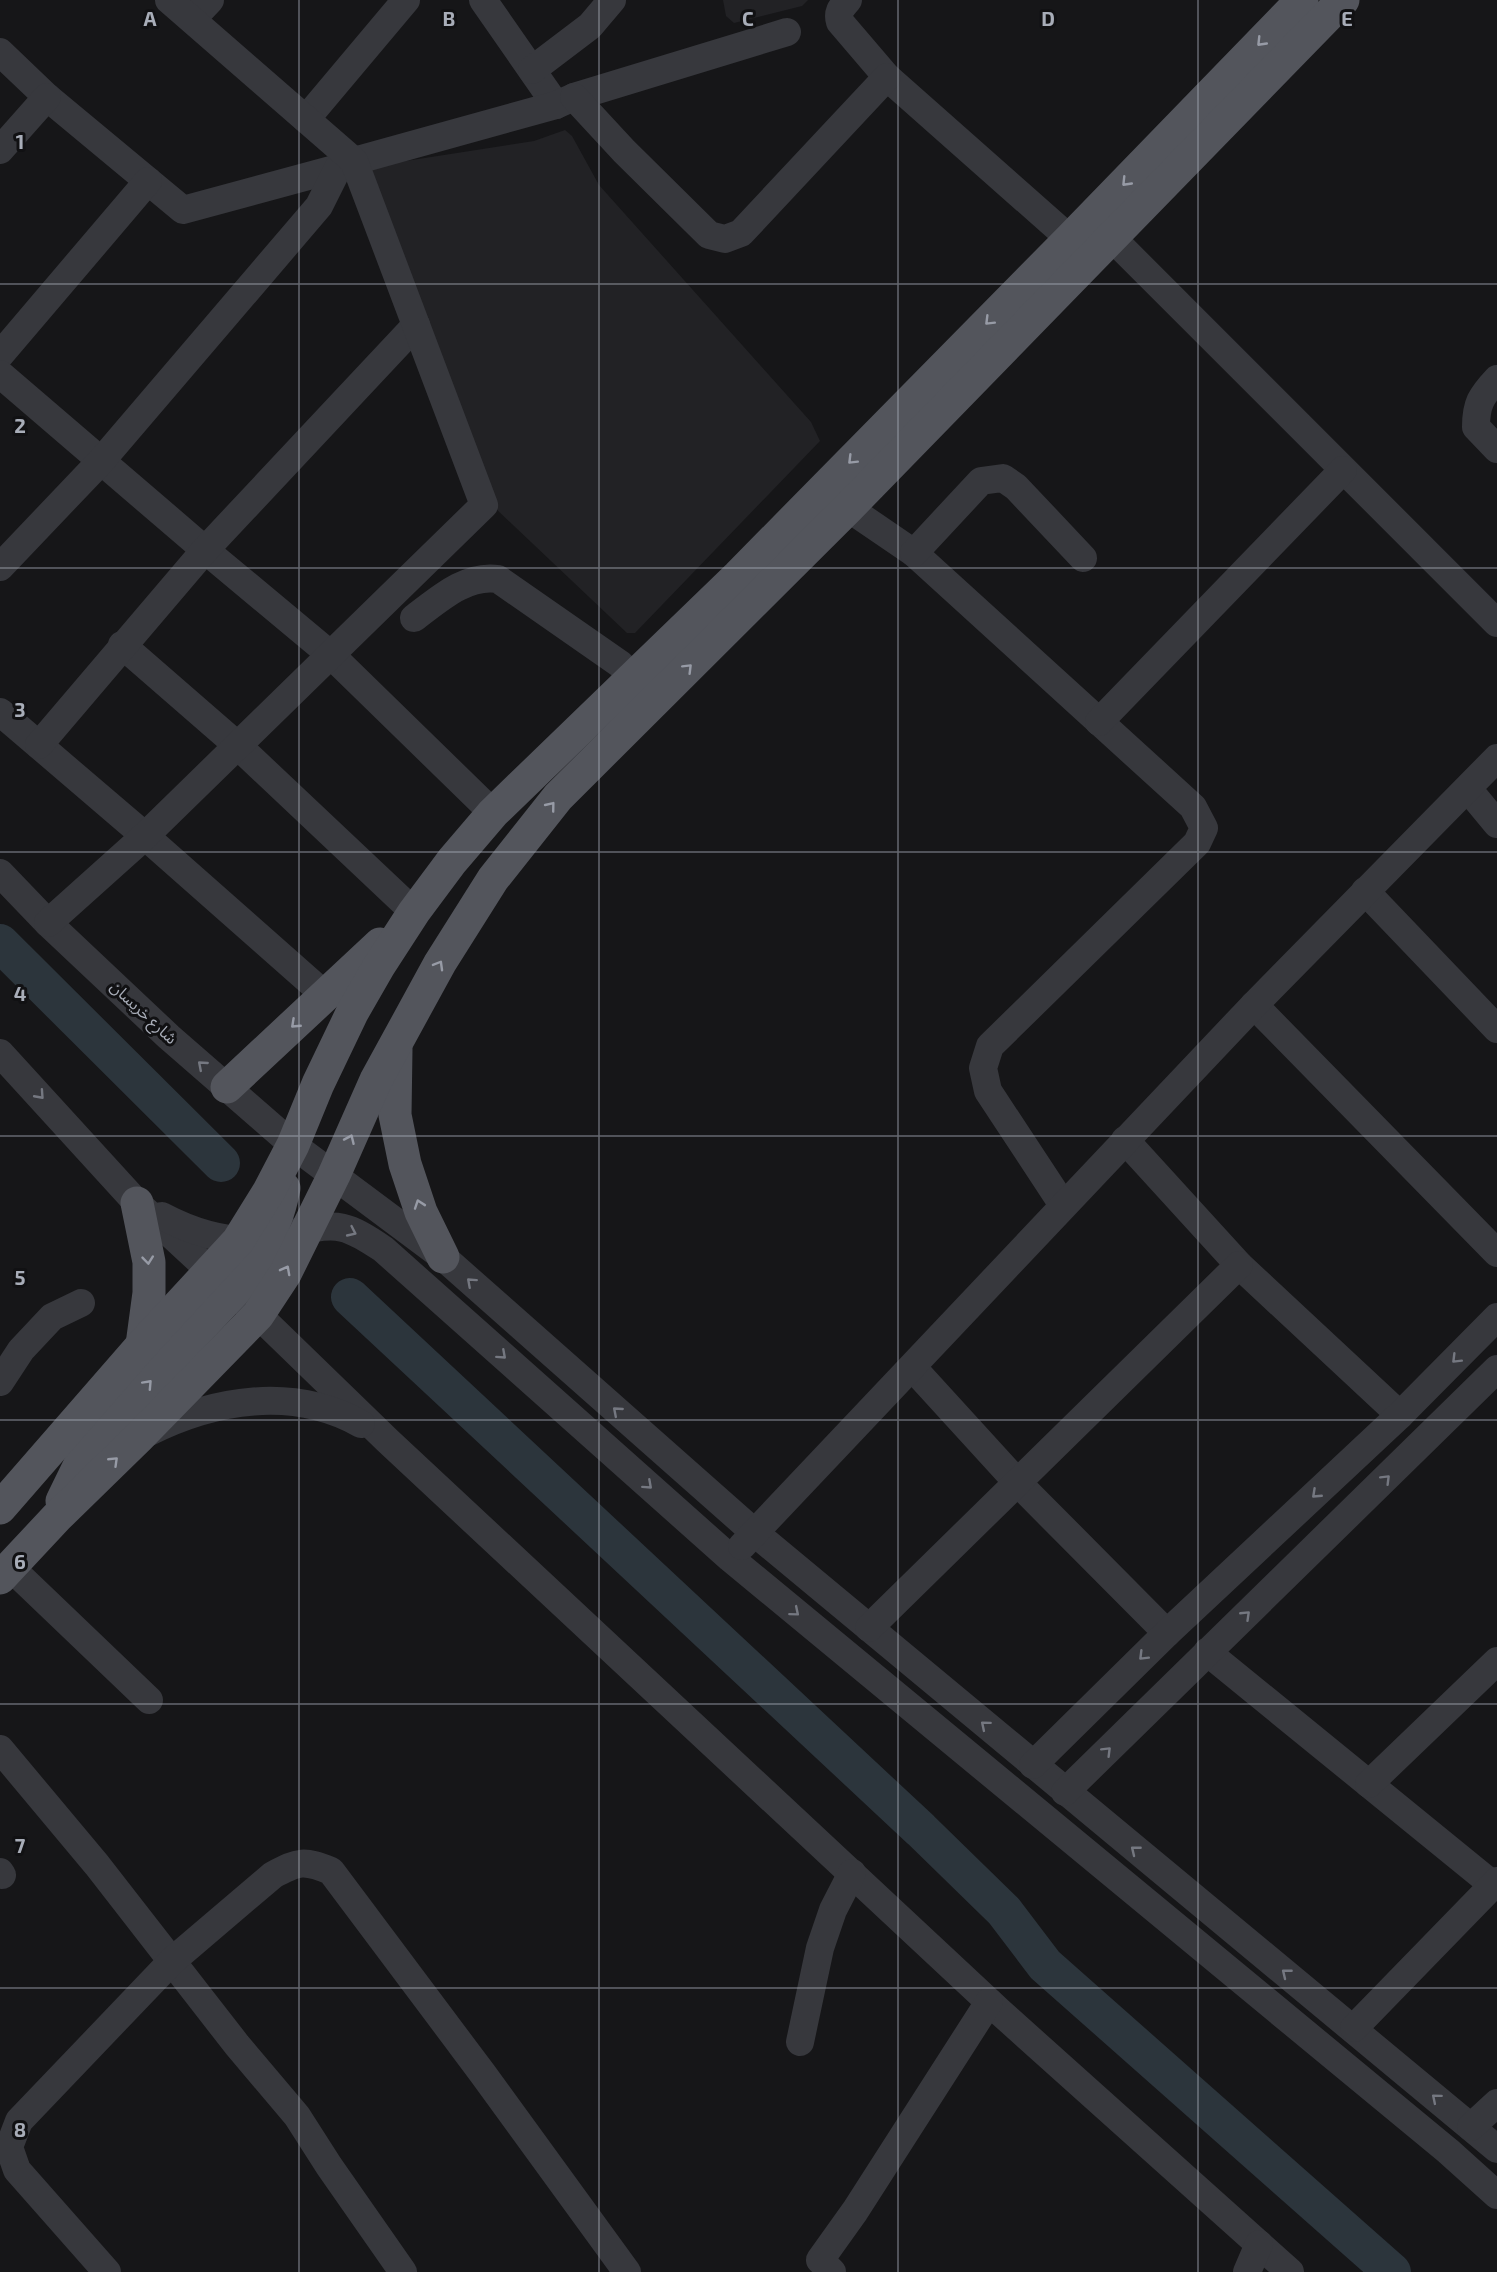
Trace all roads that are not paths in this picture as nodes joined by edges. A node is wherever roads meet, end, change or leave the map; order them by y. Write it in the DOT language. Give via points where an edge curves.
graph roads {
  1 [pos="169,0"];
  2 [pos="406,0"];
  3 [pos="483,0"];
  4 [pos="612,0"];
  5 [pos="848,0"];
  6 [pos="1302,0"];
  7 [pos="1343,0"];
  8 [pos="201,10"];
  9 [pos="787,32"];
  10 [pos="0,52"];
  11 [pos="532,70"];
  12 [pos="887,77"];
  13 [pos="47,97"];
  14 [pos="565,101"];
  15 [pos="306,119"];
  16 [pos="0,150"];
  17 [pos="346,165"];
  18 [pos="148,181"];
  19 [pos="1091,244"];
  20 [pos="416,325"];
  21 [pos="0,355"];
  22 [pos="0,374"];
  23 [pos="1497,379"];
  24 [pos="1497,449"];
  25 [pos="102,460"];
  26 [pos="1343,470"];
  27 [pos="848,508"];
  28 [pos="205,550"];
  29 [pos="914,553"];
  30 [pos="1083,558"];
  31 [pos="0,567"];
  32 [pos="414,618"];
  33 [pos="1497,624"];
  34 [pos="122,645"];
  35 [pos="331,655"];
  36 [pos="634,678"];
  37 [pos="0,712"];
  38 [pos="1100,722"];
  39 [pos="237,745"];
  40 [pos="39,746"];
  41 [pos="1497,759"];
  42 [pos="1468,789"];
  43 [pos="493,813"];
  44 [pos="1497,824"];
  45 [pos="145,836"];
  46 [pos="0,873"];
  47 [pos="1365,891"];
  48 [pos="414,912"];
  49 [pos="48,923"];
  50 [pos="325,995"];
  51 [pos="1254,1005"];
  52 [pos="1497,1029"];
  53 [pos="396,1041"];
  54 [pos="6,1070"];
  55 [pos="227,1087"];
  56 [pos="1125,1140"];
  57 [pos="293,1144"];
  58 [pos="334,1175"];
  59 [pos="137,1203"];
  60 [pos="1063,1205"];
  61 [pos="306,1229"];
  62 [pos="253,1240"];
  63 [pos="1497,1254"];
  64 [pos="443,1257"];
  65 [pos="1239,1265"];
  66 [pos="210,1270"];
  67 [pos="234,1292"];
  68 [pos="81,1303"];
  69 [pos="258,1315"];
  70 [pos="1497,1317"];
  71 [pos="142,1345"];
  72 [pos="913,1368"];
  73 [pos="0,1382"];
  74 [pos="1493,1382"];
  75 [pos="1400,1415"];
  76 [pos="138,1438"];
  77 [pos="388,1441"];
  78 [pos="1018,1483"];
  79 [pos="0,1508"];
  80 [pos="57,1517"];
  81 [pos="755,1533"];
  82 [pos="730,1558"];
  83 [pos="5,1573"];
  84 [pos="869,1628"];
  85 [pos="1167,1633"];
  86 [pos="1207,1653"];
  87 [pos="1497,1661"];
  88 [pos="149,1700"];
  89 [pos="0,1749"];
  90 [pos="1033,1765"];
  91 [pos="1369,1784"];
  92 [pos="1065,1792"];
  93 [pos="852,1874"];
  94 [pos="1495,1883"];
  95 [pos="172,1961"];
  96 [pos="989,2002"];
  97 [pos="1354,2028"];
  98 [pos="800,2042"];
  99 [pos="1497,2103"];
  100 [pos="1471,2127"];
  101 [pos="1497,2149"];
  102 [pos="1497,2195"];
  103 [pos="1259,2244"];
  104 [pos="821,2268"];
  105 [pos="107,2272"];
  106 [pos="403,2272"];
  107 [pos="627,2272"];
  108 [pos="1247,2272"];
  109 [pos="1290,2272"];
  1 -- 8 [label="street"];
  2 -- 15 [label="street"];
  3 -- 11 [label="street"];
  4 -- 11 [label="street" via="590,27"];
  5 -- 12 [label="street" via="840,9 840,22"];
  6 -- 19 [label="main road, one-way"];
  7 -- 19 [label="main road"];
  8 -- 15 [label="street"];
  9 -- 14 [label="street"];
  10 -- 13 [label="street"];
  11 -- 14 [label="street"];
  12 -- 14 [label="street" via="741,233 725,239 709,235 624,151"];
  12 -- 19 [label="street"];
  13 -- 16 [label="street"];
  13 -- 18 [label="street"];
  14 -- 17 [label="street"];
  15 -- 17 [label="street"];
  17 -- 18 [label="street" via="183,210"];
  17 -- 20 [label="street"];
  17 -- 25 [label="street" via="319,206"];
  18 -- 21 [label="street"];
  19 -- 26 [label="street"];
  19 -- 27 [label="main road"];
  19 -- 36 [label="main road, one-way"];
  20 -- 28 [label="street"];
  20 -- 35 [label="street" via="484,505"];
  22 -- 25 [label="street"];
  23 -- 24 [label="street" via="1483,394 1476,410 1476,427"];
  25 -- 28 [label="street"];
  25 -- 31 [label="street"];
  26 -- 33 [label="street"];
  26 -- 38 [label="street"];
  27 -- 29 [label="street"];
  53 -- 27 [label="main road, one-way" via="493,879 558,797"];
  28 -- 34 [label="street"];
  28 -- 35 [label="street"];
  29 -- 30 [label="street" via="981,481 1004,478"];
  29 -- 38 [label="street"];
  32 -- 36 [label="street" via="465,584 488,577 498,579 620,664"];
  34 -- 39 [label="street"];
  34 -- 40 [label="street"];
  35 -- 39 [label="street"];
  35 -- 43 [label="street"];
  36 -- 43 [label="main road"];
  37 -- 40 [label="street"];
  38 -- 60 [label="street" via="1193,807 1204,828 1197,843 990,1046 984,1068 988,1091"];
  39 -- 45 [label="street"];
  39 -- 48 [label="street"];
  40 -- 45 [label="street"];
  41 -- 42 [label="street"];
  42 -- 44 [label="street"];
  42 -- 47 [label="street"];
  43 -- 48 [label="main road"];
  45 -- 49 [label="street"];
  45 -- 50 [label="street"];
  46 -- 49 [label="street, شارع خريسان"];
  47 -- 51 [label="street"];
  47 -- 52 [label="street"];
  48 -- 50 [label="main road"];
  48 -- 57 [label="main road" via="352,1013"];
  55 -- 49 [label="street, شارع خريسان, one-way"];
  50 -- 55 [label="main road, one-way"];
  51 -- 56 [label="street"];
  51 -- 63 [label="street"];
  58 -- 53 [label="main road, one-way"];
  64 -- 53 [label="main road, one-way" via="421,1212 405,1164 395,1115"];
  54 -- 59 [label="street, one-way"];
  55 -- 57 [label="street, شارع خريسان"];
  56 -- 60 [label="street"];
  56 -- 65 [label="street"];
  57 -- 58 [label="street, شارع خريسان"];
  57 -- 62 [label="main road" via="269,1191"];
  58 -- 61 [label="main road"];
  58 -- 64 [label="street, شارع خريسان"];
  59 -- 62 [label="street" via="204,1234"];
  59 -- 66 [label="street"];
  59 -- 71 [label="main road, one-way" via="149,1262"];
  60 -- 72 [label="street"];
  61 -- 62 [label="street"];
  69 -- 61 [label="main road, one-way" via="285,1274"];
  61 -- 82 [label="street, one-way" via="346,1227 383,1249"];
  62 -- 66 [label="main road"];
  62 -- 67 [label="main road" via="246,1277"];
  81 -- 64 [label="street, شارع خريسان, one-way"];
  65 -- 75 [label="street"];
  65 -- 78 [label="street"];
  66 -- 67 [label="street"];
  66 -- 71 [label="main road"];
  67 -- 69 [label="street"];
  80 -- 67 [label="main road, one-way" via="71,1481 98,1436"];
  68 -- 73 [label="street" via="52,1317 21,1350"];
  69 -- 76 [label="main road"];
  69 -- 77 [label="street"];
  70 -- 75 [label="street, one-way"];
  71 -- 79 [label="main road"];
  72 -- 78 [label="street"];
  72 -- 81 [label="street"];
  86 -- 74 [label="street, one-way"];
  75 -- 85 [label="street, one-way"];
  76 -- 77 [label="street" via="203,1410 253,1401 316,1406 356,1421"];
  80 -- 76 [label="main road, one-way"];
  77 -- 93 [label="street"];
  78 -- 84 [label="street"];
  78 -- 85 [label="street"];
  80 -- 83 [label="main road"];
  81 -- 82 [label="street"];
  81 -- 84 [label="street, شارع خريسان"];
  82 -- 102 [label="street, one-way"];
  83 -- 88 [label="street"];
  90 -- 84 [label="street, شارع خريسان, one-way"];
  85 -- 90 [label="street, one-way"];
  86 -- 91 [label="street"];
  92 -- 86 [label="street, one-way"];
  87 -- 91 [label="street"];
  89 -- 95 [label="street"];
  90 -- 92 [label="street, شارع خريسان"];
  91 -- 94 [label="street"];
  97 -- 92 [label="street, شارع خريسان, one-way"];
  93 -- 96 [label="street"];
  93 -- 98 [label="street" via="833,1910 820,1948"];
  94 -- 97 [label="street"];
  95 -- 105 [label="street" via="19,2121 9,2147 17,2170"];
  95 -- 106 [label="street" via="297,2116"];
  95 -- 107 [label="street" via="273,1875 309,1862 331,1871"];
  96 -- 103 [label="street"];
  96 -- 104 [label="street"];
  100 -- 97 [label="street, شارع خريسان, one-way"];
  99 -- 100 [label="street"];
  100 -- 101 [label="street, شارع خريسان"];
  103 -- 108 [label="street"];
  103 -- 109 [label="street"];
}
